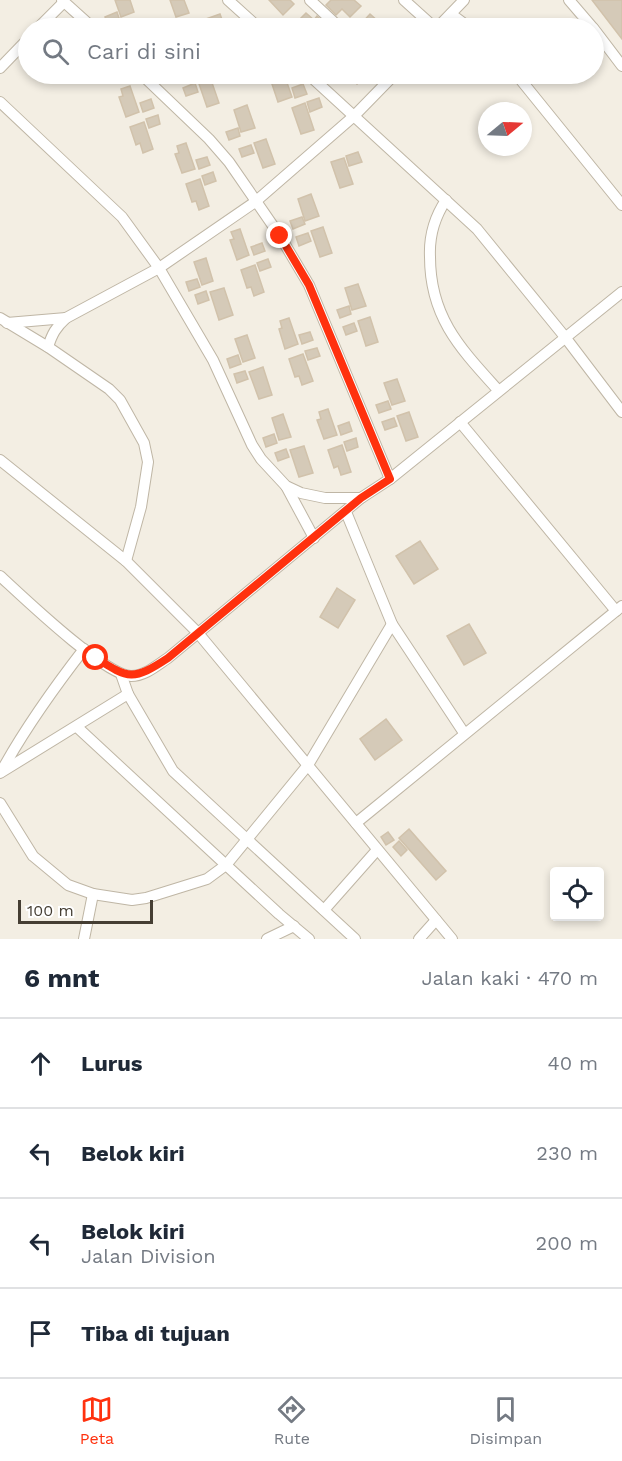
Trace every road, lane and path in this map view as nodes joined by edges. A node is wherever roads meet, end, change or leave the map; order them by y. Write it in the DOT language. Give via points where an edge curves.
graph roads {
  1 [pos="228,0"];
  2 [pos="310,0"];
  3 [pos="404,0"];
  4 [pos="464,0"];
  5 [pos="568,0"];
  6 [pos="63,1"];
  7 [pos="451,14"];
  8 [pos="47,18"];
  9 [pos="82,18"];
  10 [pos="248,18"];
  11 [pos="329,18"];
  12 [pos="425,18"];
  13 [pos="447,18"];
  14 [pos="456,18"];
  15 [pos="584,18"];
  16 [pos="604,42"];
  17 [pos="18,49"];
  18 [pos="621,62"];
  19 [pos="0,68"];
  20 [pos="151,84"];
  21 [pos="319,84"];
  22 [pos="383,84"];
  23 [pos="524,84"];
  24 [pos="0,102"];
  25 [pos="354,116"];
  26 [pos="446,200"];
  27 [pos="255,202"];
  28 [pos="622,204"];
  29 [pos="159,268"];
  30 [pos="622,292"];
  31 [pos="66,318"];
  32 [pos="3,320"];
  33 [pos="565,337"];
  34 [pos="48,347"];
  35 [pos="498,390"];
  36 [pos="622,412"];
  37 [pos="460,422"];
  38 [pos="0,460"];
  39 [pos="390,479"];
  40 [pos="286,486"];
  41 [pos="361,498"];
  42 [pos="346,512"];
  43 [pos="314,538"];
  44 [pos="126,561"];
  45 [pos="0,576"];
  46 [pos="619,608"];
  47 [pos="392,624"];
  48 [pos="198,633"];
  49 [pos="84,649"];
  50 [pos="121,674"];
  51 [pos="128,694"];
  52 [pos="77,726"];
  53 [pos="464,733"];
  54 [pos="308,765"];
  55 [pos="1,773"];
  56 [pos="0,803"];
  57 [pos="356,823"];
  58 [pos="248,839"];
  59 [pos="377,850"];
  60 [pos="226,865"];
  61 [pos="93,894"];
  62 [pos="324,910"];
  63 [pos="436,920"];
  64 [pos="294,926"];
  65 [pos="84,939"];
  66 [pos="267,939"];
  67 [pos="309,939"];
  68 [pos="355,939"];
  69 [pos="418,939"];
  70 [pos="452,939"];
  1 -- 10 [label="street"];
  2 -- 11 [label="street"];
  3 -- 12 [label="street"];
  4 -- 7 [label="street"];
  5 -- 15 [label="street"];
  6 -- 8 [label="street"];
  6 -- 9 [label="street"];
  7 -- 13 [label="street"];
  7 -- 14 [label="street"];
  16 -- 18 [label="street"];
  17 -- 19 [label="street"];
  20 -- 27 [label="street" via="209,139"];
  21 -- 25 [label="street"];
  22 -- 25 [label="street"];
  23 -- 28 [label="street"];
  24 -- 29 [label="street" via="115,209"];
  25 -- 26 [label="street"];
  25 -- 27 [label="street"];
  26 -- 33 [label="street" via="477,229"];
  26 -- 35 [label="street" via="436,215 429,250 432,289 451,332"];
  27 -- 29 [label="street"];
  27 -- 39 [label="street" via="309,285"];
  29 -- 31 [label="street"];
  29 -- 40 [label="street" via="213,360 252,445"];
  30 -- 33 [label="street"];
  31 -- 32 [label="street"];
  31 -- 34 [label="street" via="52,333"];
  32 -- 34 [label="street"];
  33 -- 35 [label="street"];
  33 -- 36 [label="street"];
  34 -- 44 [label="street" via="115,394 146,448 148,462 141,507"];
  35 -- 37 [label="street"];
  37 -- 39 [label="street"];
  37 -- 46 [label="street"];
  38 -- 44 [label="street"];
  39 -- 41 [label="street"];
  40 -- 41 [label="street" via="324,498"];
  40 -- 43 [label="street"];
  41 -- 42 [label="street"];
  42 -- 43 [label="street"];
  42 -- 47 [label="street"];
  43 -- 48 [label="street"];
  44 -- 48 [label="street"];
  45 -- 49 [label="street"];
  46 -- 53 [label="street"];
  47 -- 53 [label="street"];
  47 -- 54 [label="street"];
  48 -- 50 [label="street" via="150,671 132,676"];
  48 -- 54 [label="street"];
  49 -- 50 [label="street"];
  49 -- 55 [label="street" via="18,741"];
  50 -- 51 [label="street"];
  51 -- 52 [label="street"];
  51 -- 58 [label="street" via="173,771"];
  52 -- 55 [label="street"];
  52 -- 60 [label="street"];
  53 -- 57 [label="street"];
  54 -- 57 [label="street"];
  54 -- 58 [label="street"];
  56 -- 61 [label="street" via="33,856 68,885"];
  57 -- 59 [label="street"];
  58 -- 60 [label="street"];
  58 -- 62 [label="street"];
  59 -- 62 [label="street"];
  59 -- 63 [label="street"];
  60 -- 61 [label="street" via="207,879 159,896 132,900"];
  60 -- 64 [label="street"];
  61 -- 65 [label="street"];
  62 -- 68 [label="street"];
  63 -- 69 [label="street"];
  63 -- 70 [label="street"];
  64 -- 66 [label="street"];
  64 -- 67 [label="street"];
}
